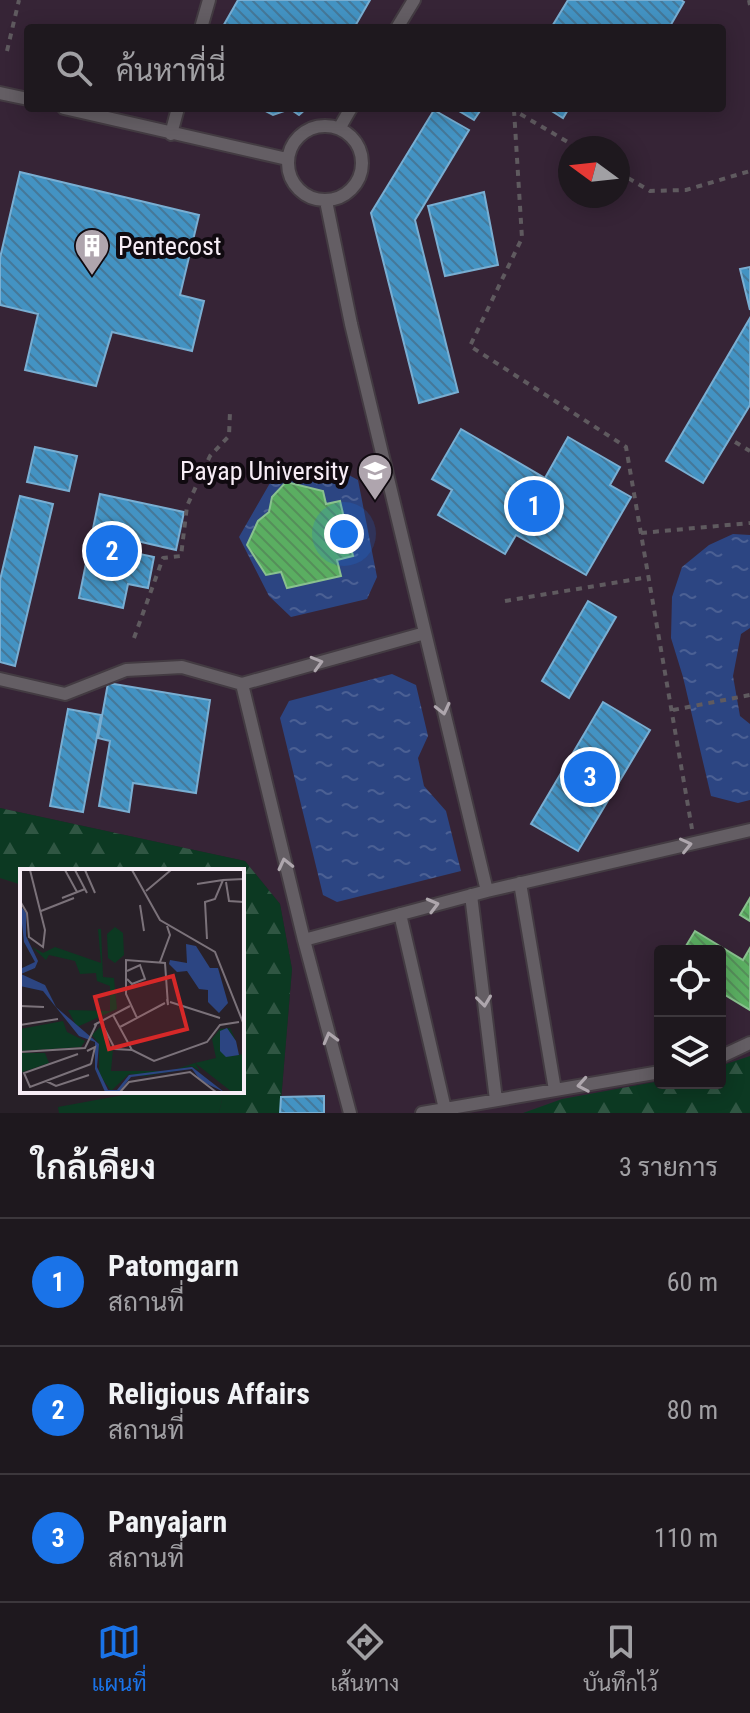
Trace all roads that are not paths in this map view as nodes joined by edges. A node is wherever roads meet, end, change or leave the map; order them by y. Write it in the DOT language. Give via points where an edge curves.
graph roads {
  1 [pos="209,0"];
  2 [pos="414,0"];
  3 [pos="202,24"];
  4 [pos="399,24"];
  5 [pos="0,93"];
  6 [pos="24,98"];
  7 [pos="80,112"];
  8 [pos="177,112"];
  9 [pos="349,112"];
  10 [pos="340,127"];
  11 [pos="171,134"];
  12 [pos="287,159"];
  13 [pos="326,201"];
  14 [pos="425,633"];
  15 [pos="0,679"];
  16 [pos="242,684"];
  17 [pos="750,830"];
  18 [pos="520,883"];
  19 [pos="487,891"];
  20 [pos="471,895"];
  21 [pos="400,914"];
  22 [pos="304,940"];
  23 [pos="750,1043"];
  24 [pos="726,1054"];
  25 [pos="654,1073"];
  26 [pos="555,1090"];
  27 [pos="496,1100"];
  28 [pos="445,1109"];
  29 [pos="350,1113"];
  30 [pos="422,1113"];
  1 -- 3 [label="lane"];
  2 -- 4 [label="lane"];
  5 -- 6 [label="lane"];
  7 -- 11 [label="lane"];
  8 -- 11 [label="lane"];
  9 -- 10 [label="lane"];
  10 -- 12 [label="lane" via="323,124 305,130"];
  10 -- 13 [label="lane" via="359,144 363,170 350,192"];
  11 -- 12 [label="lane"];
  12 -- 13 [label="lane" via="297,189"];
  13 -- 14 [label="lane"];
  16 -- 14 [label="lane, one-way"];
  14 -- 19 [label="lane, one-way"];
  15 -- 16 [label="lane" via="65,694 126,670 182,667"];
  22 -- 16 [label="lane, one-way"];
  18 -- 17 [label="lane, one-way"];
  18 -- 19 [label="lane"];
  18 -- 26 [label="lane"];
  19 -- 20 [label="lane"];
  21 -- 20 [label="lane, one-way"];
  20 -- 27 [label="lane, one-way"];
  21 -- 22 [label="lane"];
  21 -- 28 [label="lane"];
  29 -- 22 [label="lane, one-way"];
  23 -- 24 [label="lane"];
  25 -- 26 [label="lane, one-way"];
  26 -- 27 [label="lane"];
  27 -- 28 [label="lane"];
  28 -- 30 [label="lane"];
}
